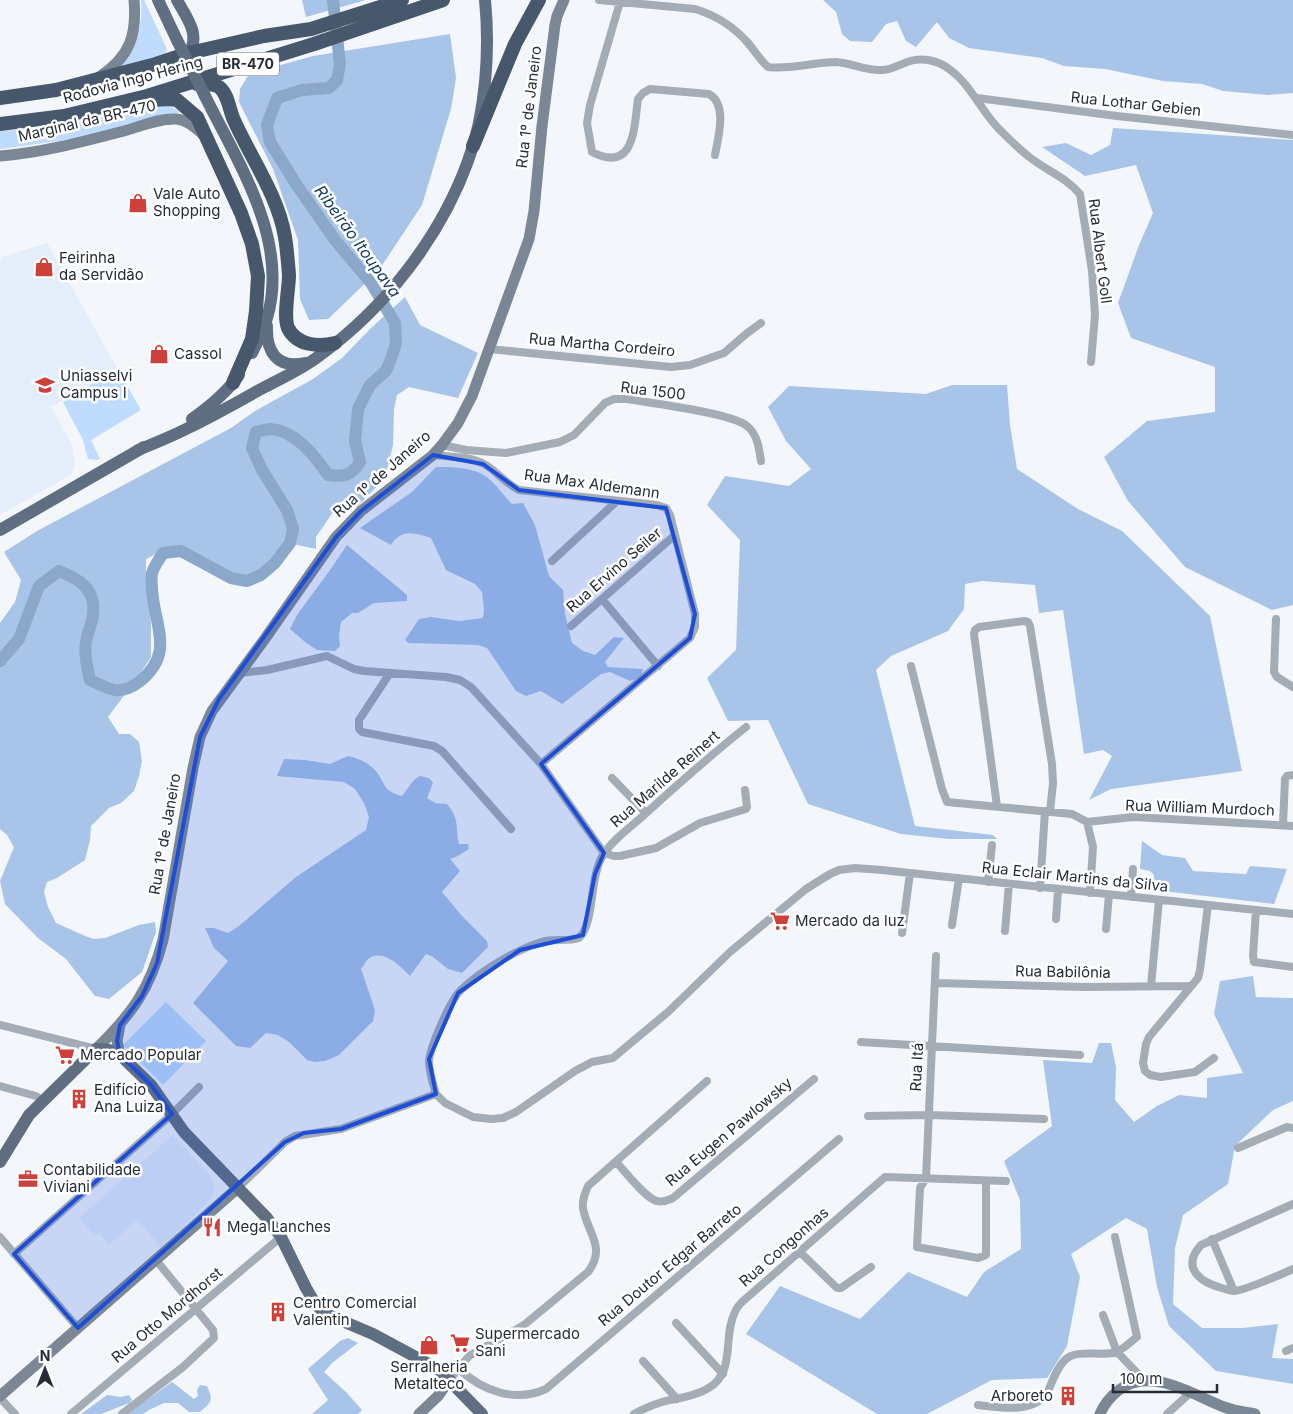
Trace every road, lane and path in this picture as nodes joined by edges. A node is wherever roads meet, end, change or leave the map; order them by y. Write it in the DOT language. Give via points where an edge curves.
graph roads {
  1 [pos="134,0"];
  2 [pos="158,0"];
  3 [pos="177,0"];
  4 [pos="402,0"];
  5 [pos="443,0"];
  6 [pos="485,0"];
  7 [pos="539,0"];
  8 [pos="564,0"];
  9 [pos="600,0"];
  10 [pos="620,2"];
  11 [pos="375,16"];
  12 [pos="190,53"];
  13 [pos="94,80"];
  14 [pos="182,85"];
  15 [pos="0,98"];
  16 [pos="977,98"];
  17 [pos="105,107"];
  18 [pos="0,124"];
  19 [pos="1293,134"];
  20 [pos="206,137"];
  21 [pos="473,146"];
  22 [pos="716,155"];
  23 [pos="0,156"];
  24 [pos="267,319"];
  25 [pos="761,323"];
  26 [pos="335,344"];
  27 [pos="489,349"];
  28 [pos="311,362"];
  29 [pos="1091,362"];
  30 [pos="233,384"];
  31 [pos="442,445"];
  32 [pos="138,450"];
  33 [pos="433,455"];
  34 [pos="761,461"];
  35 [pos="617,501"];
  36 [pos="0,530"];
  37 [pos="676,535"];
  38 [pos="552,561"];
  39 [pos="602,599"];
  40 [pos="1276,619"];
  41 [pos="571,626"];
  42 [pos="658,666"];
  43 [pos="911,666"];
  44 [pos="240,673"];
  45 [pos="390,673"];
  46 [pos="1293,687"];
  47 [pos="746,728"];
  48 [pos="541,764"];
  49 [pos="1293,775"];
  50 [pos="612,778"];
  51 [pos="745,790"];
  52 [pos="997,806"];
  53 [pos="1048,812"];
  54 [pos="646,813"];
  55 [pos="1087,822"];
  56 [pos="1283,825"];
  57 [pos="1293,826"];
  58 [pos="510,829"];
  59 [pos="992,845"];
  60 [pos="604,853"];
  61 [pos="1133,869"];
  62 [pos="910,873"];
  63 [pos="958,878"];
  64 [pos="988,882"];
  65 [pos="1009,884"];
  66 [pos="1040,888"];
  67 [pos="1058,890"];
  68 [pos="1090,893"];
  69 [pos="1109,895"];
  70 [pos="1131,897"];
  71 [pos="1159,900"];
  72 [pos="1208,905"];
  73 [pos="1256,910"];
  74 [pos="1293,914"];
  75 [pos="1056,919"];
  76 [pos="952,925"];
  77 [pos="1106,929"];
  78 [pos="1005,931"];
  79 [pos="902,933"];
  80 [pos="936,956"];
  81 [pos="1293,967"];
  82 [pos="936,983"];
  83 [pos="1150,986"];
  84 [pos="1191,986"];
  85 [pos="0,1025"];
  86 [pos="120,1025"];
  87 [pos="861,1042"];
  88 [pos="932,1046"];
  89 [pos="96,1049"];
  90 [pos="120,1055"];
  91 [pos="1080,1055"];
  92 [pos="1214,1058"];
  93 [pos="814,1079"];
  94 [pos="707,1081"];
  95 [pos="0,1086"];
  96 [pos="199,1087"];
  97 [pos="436,1094"];
  98 [pos="43,1101"];
  99 [pos="172,1114"];
  100 [pos="929,1115"];
  101 [pos="868,1116"];
  102 [pos="1044,1119"];
  103 [pos="1293,1128"];
  104 [pos="839,1139"];
  105 [pos="1238,1148"];
  106 [pos="0,1162"];
  107 [pos="616,1162"];
  108 [pos="926,1178"];
  109 [pos="986,1181"];
  110 [pos="1006,1181"];
  111 [pos="238,1187"];
  112 [pos="1293,1204"];
  113 [pos="281,1237"];
  114 [pos="1115,1237"];
  115 [pos="0,1238"];
  116 [pos="1212,1239"];
  117 [pos="800,1252"];
  118 [pos="14,1254"];
  119 [pos="156,1260"];
  120 [pos="871,1267"];
  121 [pos="1293,1269"];
  122 [pos="1234,1291"];
  123 [pos="196,1310"];
  124 [pos="1103,1316"];
  125 [pos="676,1324"];
  126 [pos="78,1328"];
  127 [pos="1117,1352"];
  128 [pos="643,1360"];
  129 [pos="458,1368"];
  130 [pos="723,1374"];
  131 [pos="450,1379"];
  132 [pos="1144,1380"];
  133 [pos="1190,1392"];
  134 [pos="0,1397"];
  135 [pos="677,1399"];
  136 [pos="978,1405"];
  137 [pos="15,1414"];
  138 [pos="71,1414"];
  139 [pos="122,1414"];
  140 [pos="419,1414"];
  141 [pos="482,1414"];
  142 [pos="634,1414"];
  143 [pos="1100,1414"];
  144 [pos="1167,1414"];
  145 [pos="1255,1414"];
  1 -- 13 [label="street" via="135,29 123,57"];
  2 -- 24 [label="main road, bridge" via="265,223 272,256 272,288"];
  3 -- 12 [label="main road" via="194,31"];
  4 -- 11 [label="highway, Rodovia Ingo Hering / BR-470"];
  5 -- 11 [label="highway, Rodovia Ingo Hering / BR-470"];
  6 -- 21 [label="main road" via="484,87"];
  7 -- 21 [label="highway" via="515,44"];
  8 -- 27 [label="street, Rua 1º de Janeiro" via="555,25 529,239"];
  9 -- 10 [label="street, Rua Albert Goll"];
  10 -- 16 [label="street, Rua Albert Goll" via="708,13 747,42 768,67 836,62 880,71 910,61 928,60 950,69"];
  10 -- 22 [label="street" via="590,106 588,123 592,152 615,158 624,154 631,145 638,99 650,90 709,94 716,98 720,117"];
  11 -- 12 [label="highway, Rodovia Ingo Hering / BR-470"];
  11 -- 14 [label="highway, Rodovia Ingo Hering / BR-470" via="314,44"];
  12 -- 13 [label="highway"];
  13 -- 15 [label="highway" via="56,90"];
  14 -- 17 [label="highway, Rodovia Ingo Hering / BR-470"];
  14 -- 26 [label="highway" via="213,84 225,94 233,118 281,218 289,275 289,329 308,344"];
  16 -- 19 [label="street, Rua Lothar Gebien"];
  16 -- 29 [label="street, Rua Albert Goll" via="1004,134 1028,156 1072,184 1080,194 1092,271"];
  17 -- 18 [label="highway, Rodovia Ingo Hering / BR-470"];
  17 -- 20 [label="highway" via="177,100 197,117"];
  20 -- 23 [label="street, Marginal da BR-470" via="190,124 174,119 76,144"];
  20 -- 30 [label="highway" via="248,229 258,276 252,339"];
  21 -- 26 [label="main road" via="453,198 432,236 406,272"];
  24 -- 28 [label="main road" via="267,341 274,356 286,363"];
  24 -- 30 [label="main road"];
  25 -- 27 [label="street, Rua Martha Cordeiro" via="724,353 690,365 671,366"];
  26 -- 28 [label="main road"];
  27 -- 31 [label="street, Rua 1º de Janeiro" via="472,396"];
  28 -- 32 [label="main road" via="189,428"];
  30 -- 32 [label="main road" via="204,410"];
  31 -- 33 [label="street, Rua 1º de Janeiro"];
  31 -- 34 [label="street, Rua 1500" via="506,453 560,442 574,435 605,403 627,399 727,416 747,426 758,441"];
  32 -- 36 [label="main road"];
  33 -- 35 [label="street, Rua Max Aldemann" via="483,464 519,490"];
  33 -- 44 [label="street, Rua 1º de Janeiro" via="361,511 336,537"];
  35 -- 37 [label="street, Rua Max Aldemann" via="666,508"];
  35 -- 38 [label="street"];
  37 -- 39 [label="street, Rua Ervino Seiler"];
  37 -- 42 [label="street, Rua Max Aldemann" via="695,614 695,627 690,638"];
  39 -- 41 [label="street, Rua Ervino Seiler"];
  39 -- 42 [label="street"];
  40 -- 46 [label="street" via="1274,672"];
  42 -- 48 [label="street, Rua Max Aldemann"];
  43 -- 52 [label="street" via="947,802"];
  44 -- 45 [label="street" via="327,656 354,669"];
  44 -- 86 [label="street, Rua 1º de Janeiro" via="212,711 200,738 157,963 142,996"];
  45 -- 48 [label="street" via="460,680 471,687"];
  45 -- 58 [label="street" via="360,720 359,729 434,746 442,751"];
  47 -- 54 [label="street, Rua Marilde Reinert"];
  48 -- 60 [label="street"];
  49 -- 56 [label="street" via="1285,779"];
  50 -- 54 [label="street"];
  51 -- 60 [label="street" via="746,809 700,823 656,848 620,856"];
  52 -- 53 [label="street"];
  52 -- 53 [label="street" via="974,634 979,627 1024,621 1030,626 1052,764 1053,783"];
  53 -- 55 [label="street" via="1072,814"];
  53 -- 66 [label="street"];
  54 -- 60 [label="street, Rua Marilde Reinert"];
  55 -- 56 [label="street, Rua William Murdoch" via="1132,817"];
  55 -- 68 [label="street" via="1093,847"];
  56 -- 57 [label="street, Rua William Murdoch"];
  59 -- 64 [label="street"];
  60 -- 97 [label="street" via="595,874 583,935 574,940 544,941 520,950 488,969 458,993 429,1059"];
  61 -- 70 [label="street"];
  62 -- 63 [label="street, Rua Eclair Martins da Silva"];
  62 -- 79 [label="street"];
  62 -- 97 [label="street, Rua Eclair Martins da Silva" via="854,868 830,874 806,888 613,1058 592,1062 575,1071 516,1112 503,1118 473,1117 445,1103"];
  63 -- 64 [label="street, Rua Eclair Martins da Silva"];
  63 -- 76 [label="street"];
  64 -- 65 [label="street, Rua Eclair Martins da Silva"];
  65 -- 66 [label="street, Rua Eclair Martins da Silva"];
  65 -- 78 [label="street"];
  66 -- 67 [label="street, Rua Eclair Martins da Silva"];
  67 -- 68 [label="street, Rua Eclair Martins da Silva"];
  67 -- 75 [label="street"];
  68 -- 69 [label="street, Rua Eclair Martins da Silva"];
  69 -- 70 [label="street, Rua Eclair Martins da Silva"];
  69 -- 77 [label="street"];
  70 -- 71 [label="street, Rua Eclair Martins da Silva"];
  71 -- 72 [label="street, Rua Eclair Martins da Silva"];
  71 -- 83 [label="street"];
  72 -- 73 [label="street, Rua Eclair Martins da Silva"];
  72 -- 84 [label="street" via="1200,970"];
  73 -- 74 [label="street, Rua Eclair Martins da Silva"];
  73 -- 81 [label="street" via="1254,962"];
  80 -- 82 [label="street, Rua Itá"];
  82 -- 83 [label="street, Rua Babilônia"];
  82 -- 88 [label="street, Rua Itá"];
  83 -- 84 [label="street, Rua Babilônia"];
  84 -- 92 [label="street" via="1148,1037 1143,1063 1145,1071 1161,1077 1195,1072"];
  85 -- 89 [label="street"];
  86 -- 89 [label="street, Rua 1º de Janeiro"];
  86 -- 90 [label="street" via="117,1041"];
  87 -- 88 [label="street"];
  88 -- 91 [label="street"];
  88 -- 100 [label="street, Rua Itá"];
  89 -- 90 [label="main road"];
  89 -- 98 [label="main road, Rua 1º de Janeiro"];
  90 -- 99 [label="main road" via="152,1086"];
  93 -- 107 [label="street, Rua Eugen Pawlowsky" via="673,1198 665,1201 650,1198"];
  94 -- 107 [label="street"];
  95 -- 98 [label="street"];
  96 -- 99 [label="street"];
  97 -- 111 [label="street" via="341,1129 295,1136"];
  98 -- 106 [label="main road, Rua 1º de Janeiro" via="20,1129"];
  99 -- 111 [label="main road" via="184,1132"];
  99 -- 118 [label="street"];
  100 -- 101 [label="street"];
  100 -- 102 [label="street"];
  100 -- 108 [label="street, Rua Itá"];
  103 -- 105 [label="street" via="1287,1127"];
  104 -- 129 [label="street, Rua Doutor Edgar Barreto" via="546,1389 515,1396 501,1393 486,1388"];
  107 -- 129 [label="street" via="588,1186 583,1196 583,1208 596,1245 594,1264 588,1272 524,1325 479,1349"];
  108 -- 109 [label="street, Rua Congonhas"];
  108 -- 109 [label="street, Rua Itá" via="920,1188 917,1247 978,1258 986,1255"];
  108 -- 117 [label="street, Rua Congonhas" via="885,1177"];
  109 -- 110 [label="street, Rua Congonhas"];
  111 -- 113 [label="main road"];
  111 -- 119 [label="street"];
  112 -- 116 [label="street"];
  113 -- 123 [label="street, Rua Otto Mordhorst"];
  113 -- 131 [label="main road" via="312,1298 326,1314 407,1351 438,1368"];
  114 -- 127 [label="street" via="1137,1334"];
  115 -- 118 [label="street"];
  116 -- 122 [label="street"];
  116 -- 122 [label="street" via="1194,1253 1194,1271 1204,1282"];
  117 -- 120 [label="street" via="837,1288"];
  117 -- 130 [label="street, Rua Congonhas" via="734,1312"];
  118 -- 126 [label="street"];
  119 -- 123 [label="street"];
  119 -- 126 [label="street"];
  121 -- 122 [label="street"];
  123 -- 138 [label="street, Rua Otto Mordhorst"];
  123 -- 139 [label="street" via="213,1330 212,1342"];
  124 -- 127 [label="street"];
  125 -- 130 [label="street"];
  126 -- 134 [label="street"];
  127 -- 132 [label="street"];
  127 -- 136 [label="street" via="1075,1354 1066,1358 1048,1393 1031,1409"];
  128 -- 135 [label="street"];
  129 -- 131 [label="street"];
  130 -- 135 [label="street" via="708,1388"];
  131 -- 140 [label="street"];
  131 -- 141 [label="main road"];
  132 -- 133 [label="street" via="1171,1384"];
  132 -- 143 [label="street" via="1126,1384 1107,1400"];
  133 -- 144 [label="street"];
  133 -- 145 [label="street" via="1227,1408"];
  134 -- 137 [label="street"];
  135 -- 142 [label="street"];
}
